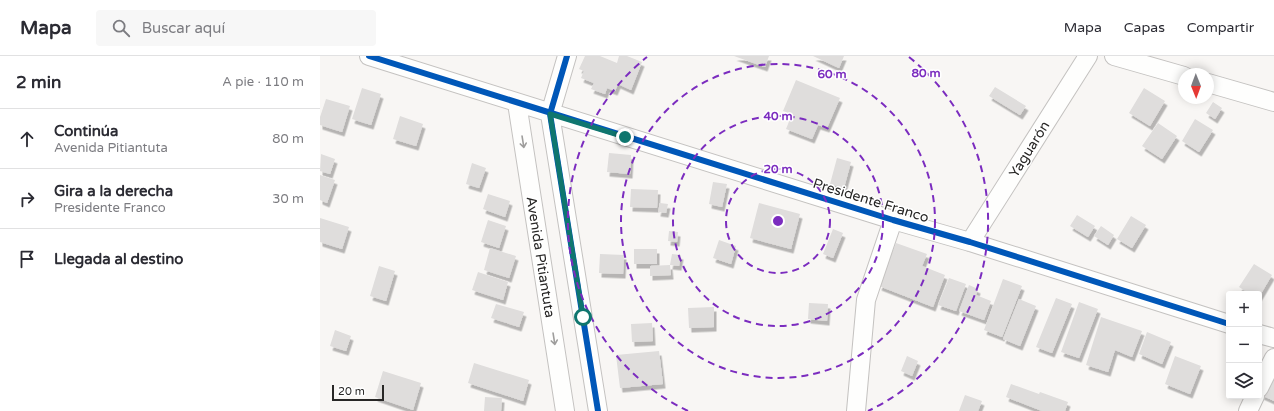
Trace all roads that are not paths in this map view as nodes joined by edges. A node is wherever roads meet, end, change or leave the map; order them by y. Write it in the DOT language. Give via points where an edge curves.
graph roads {
  1 [pos="369,56"];
  2 [pos="567,56"];
  3 [pos="1088,56"];
  4 [pos="1114,56"];
  5 [pos="1178,74"];
  6 [pos="1214,85"];
  7 [pos="1274,102"];
  8 [pos="517,103"];
  9 [pos="550,114"];
  10 [pos="892,220"];
  11 [pos="970,242"];
  12 [pos="1226,323"];
  13 [pos="1262,335"];
  14 [pos="1274,338"];
  15 [pos="1274,358"];
  16 [pos="1262,382"];
  17 [pos="1254,399"];
  18 [pos="565,411"];
  19 [pos="598,411"];
  20 [pos="856,411"];
  21 [pos="1248,411"];
  1 -- 8 [label="street, Presidente Franco"];
  2 -- 9 [label="street"];
  3 -- 11 [label="street, Yaguarón"];
  4 -- 5 [label="street"];
  6 -- 7 [label="street"];
  8 -- 9 [label="street, Presidente Franco"];
  8 -- 18 [label="street, Avenida Pitiantuta, one-way"];
  9 -- 10 [label="street, Presidente Franco"];
  9 -- 19 [label="street"];
  10 -- 11 [label="street, Presidente Franco"];
  10 -- 20 [label="street" via="866,300"];
  11 -- 12 [label="street, Presidente Franco"];
  13 -- 14 [label="street"];
  15 -- 16 [label="street"];
  17 -- 21 [label="street"];
}
